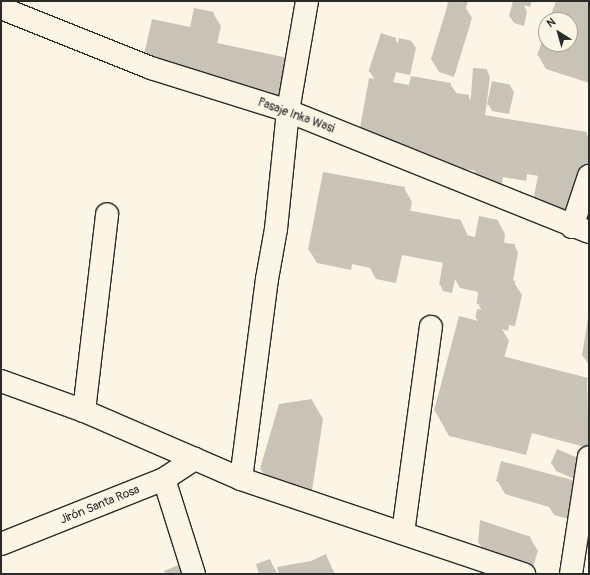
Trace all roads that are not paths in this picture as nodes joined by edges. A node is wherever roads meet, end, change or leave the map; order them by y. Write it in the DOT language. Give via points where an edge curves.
graph roads {
  1 [pos="307,1"];
  2 [pos="1,8"];
  3 [pos="288,111"];
  4 [pos="589,176"];
  5 [pos="107,214"];
  6 [pos="581,229"];
  7 [pos="432,327"];
  8 [pos="1,381"];
  9 [pos="84,412"];
  10 [pos="589,457"];
  11 [pos="195,459"];
  12 [pos="164,479"];
  13 [pos="241,479"];
  14 [pos="403,533"];
  15 [pos="1,544"];
  16 [pos="194,574"];
  17 [pos="524,574"];
  18 [pos="571,574"];
  1 -- 3 [label="street"];
  2 -- 3 [label="street, Pasaje Inka Wasi" via="151,68"];
  3 -- 6 [label="street, Pasaje Inka Wasi"];
  3 -- 13 [label="street" via="276,229"];
  4 -- 6 [label="street"];
  5 -- 9 [label="street"];
  7 -- 14 [label="street"];
  8 -- 9 [label="street"];
  9 -- 11 [label="street"];
  10 -- 18 [label="street"];
  11 -- 12 [label="street, Jirón Santa Rosa"];
  11 -- 13 [label="street"];
  12 -- 15 [label="street, Jirón Santa Rosa"];
  12 -- 16 [label="street"];
  13 -- 14 [label="street"];
  14 -- 17 [label="street"];
}
